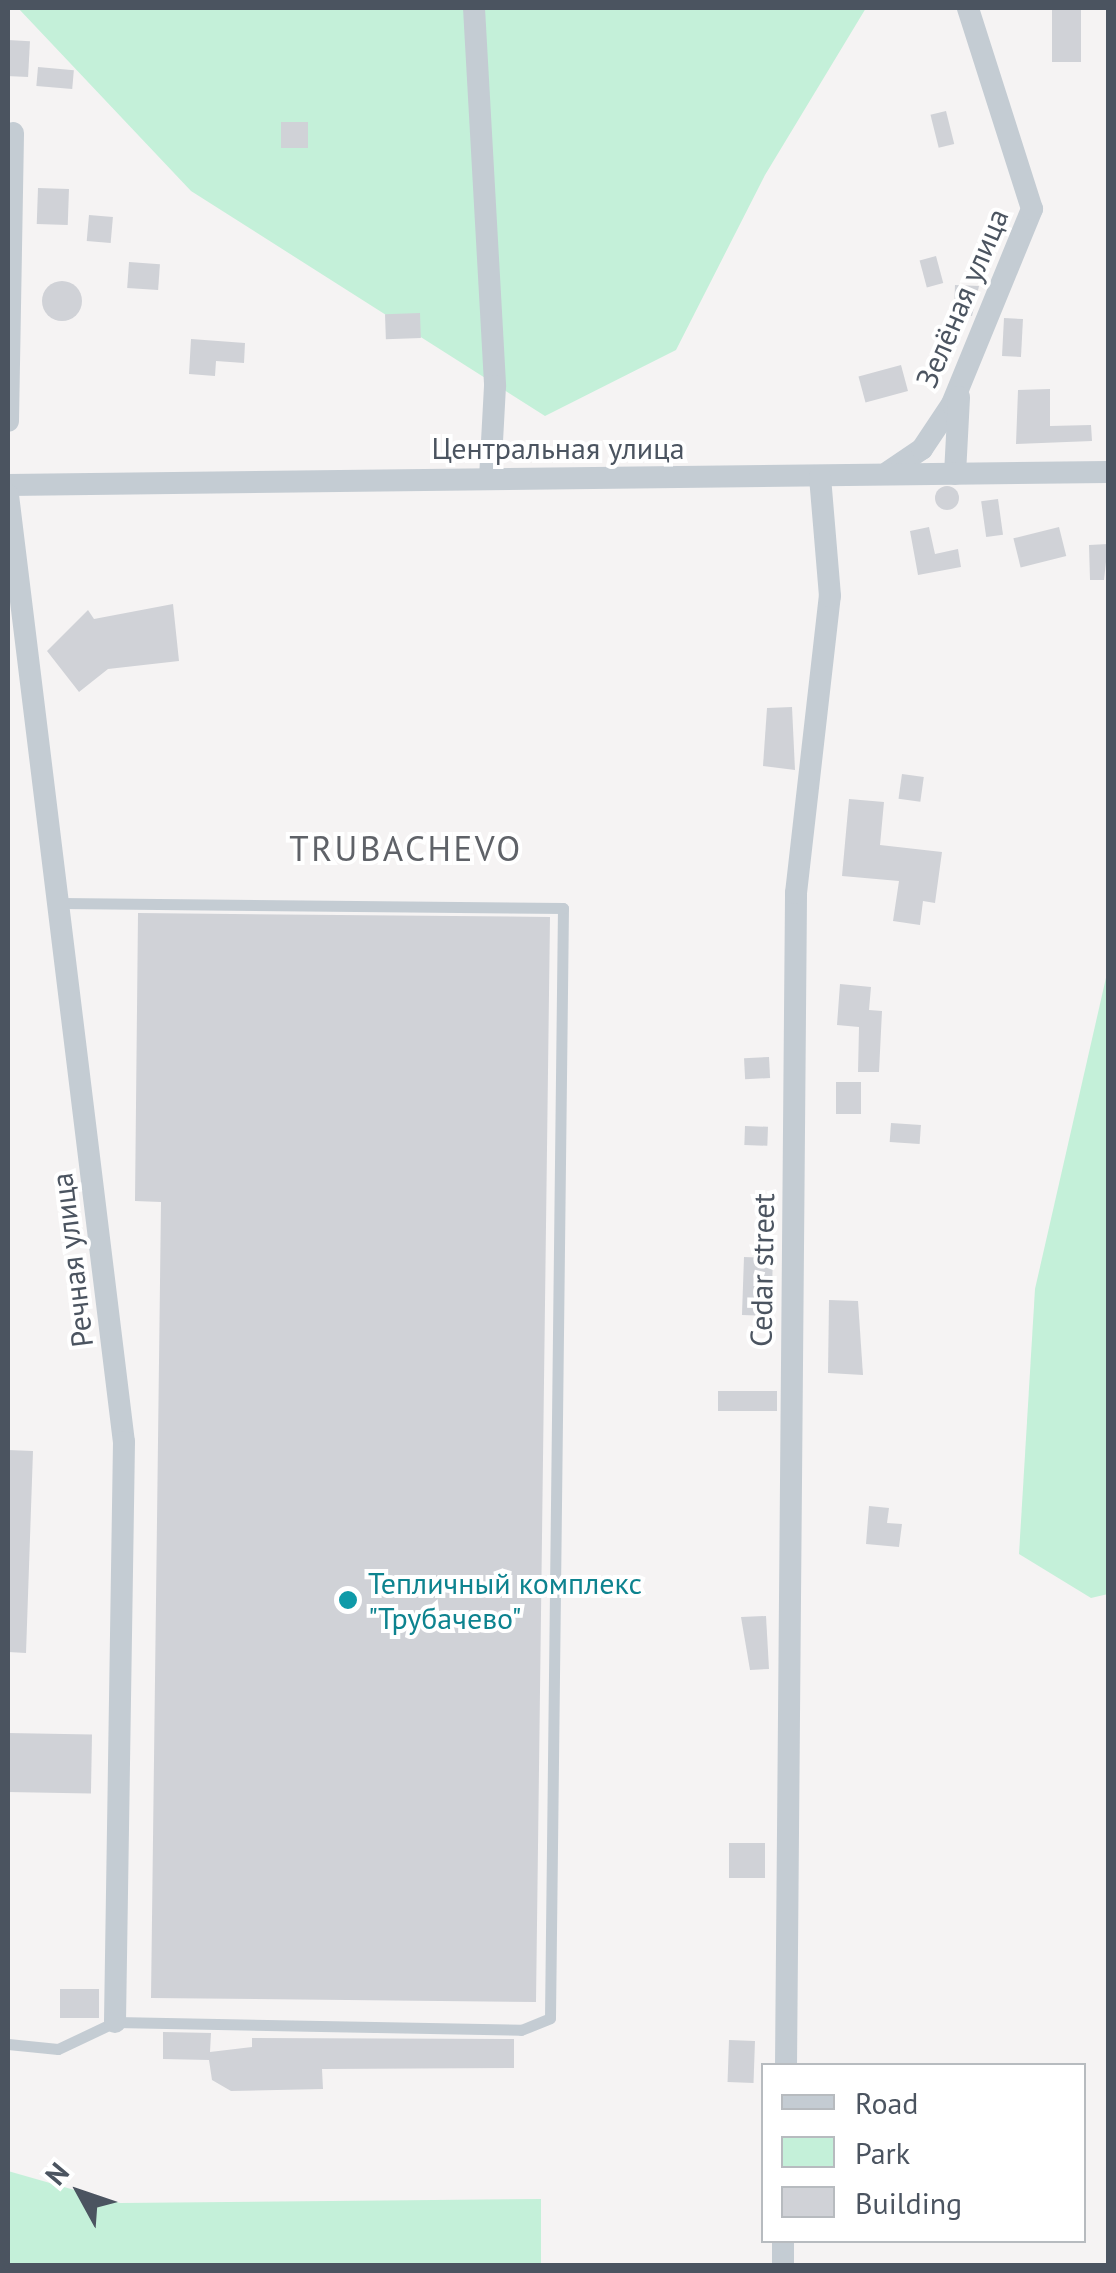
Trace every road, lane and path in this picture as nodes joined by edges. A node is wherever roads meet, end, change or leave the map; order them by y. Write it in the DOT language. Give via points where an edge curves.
graph roads {
  1 [pos="474,8"];
  2 [pos="968,8"];
  3 [pos="13,133"];
  4 [pos="960,383"];
  5 [pos="8,421"];
  6 [pos="1108,472"];
  7 [pos="885,474"];
  8 [pos="955,474"];
  9 [pos="820,476"];
  10 [pos="490,479"];
  11 [pos="8,485"];
  12 [pos="8,495"];
  13 [pos="60,903"];
  14 [pos="115,2022"];
  15 [pos="8,2044"];
  16 [pos="786,2063"];
  1 -- 10 [label="street" via="495,386"];
  2 -- 4 [label="street, Зелёная улица" via="1033,197"];
  3 -- 5 [label="street"];
  4 -- 7 [label="street, Зелёная улица" via="922,449"];
  4 -- 8 [label="street"];
  6 -- 8 [label="street, Центральная улица"];
  7 -- 8 [label="street, Центральная улица"];
  7 -- 9 [label="street, Центральная улица"];
  9 -- 10 [label="street, Центральная улица"];
  9 -- 16 [label="street, Cedar street" via="830,596 796,893"];
  10 -- 11 [label="street, Центральная улица"];
  12 -- 13 [label="street, Речная улица"];
  13 -- 14 [label="street, Речная улица" via="124,1442"];
  13 -- 14 [label="lane" via="563,908 550,2018 521,2030"];
  14 -- 15 [label="lane" via="58,2049"];
}
